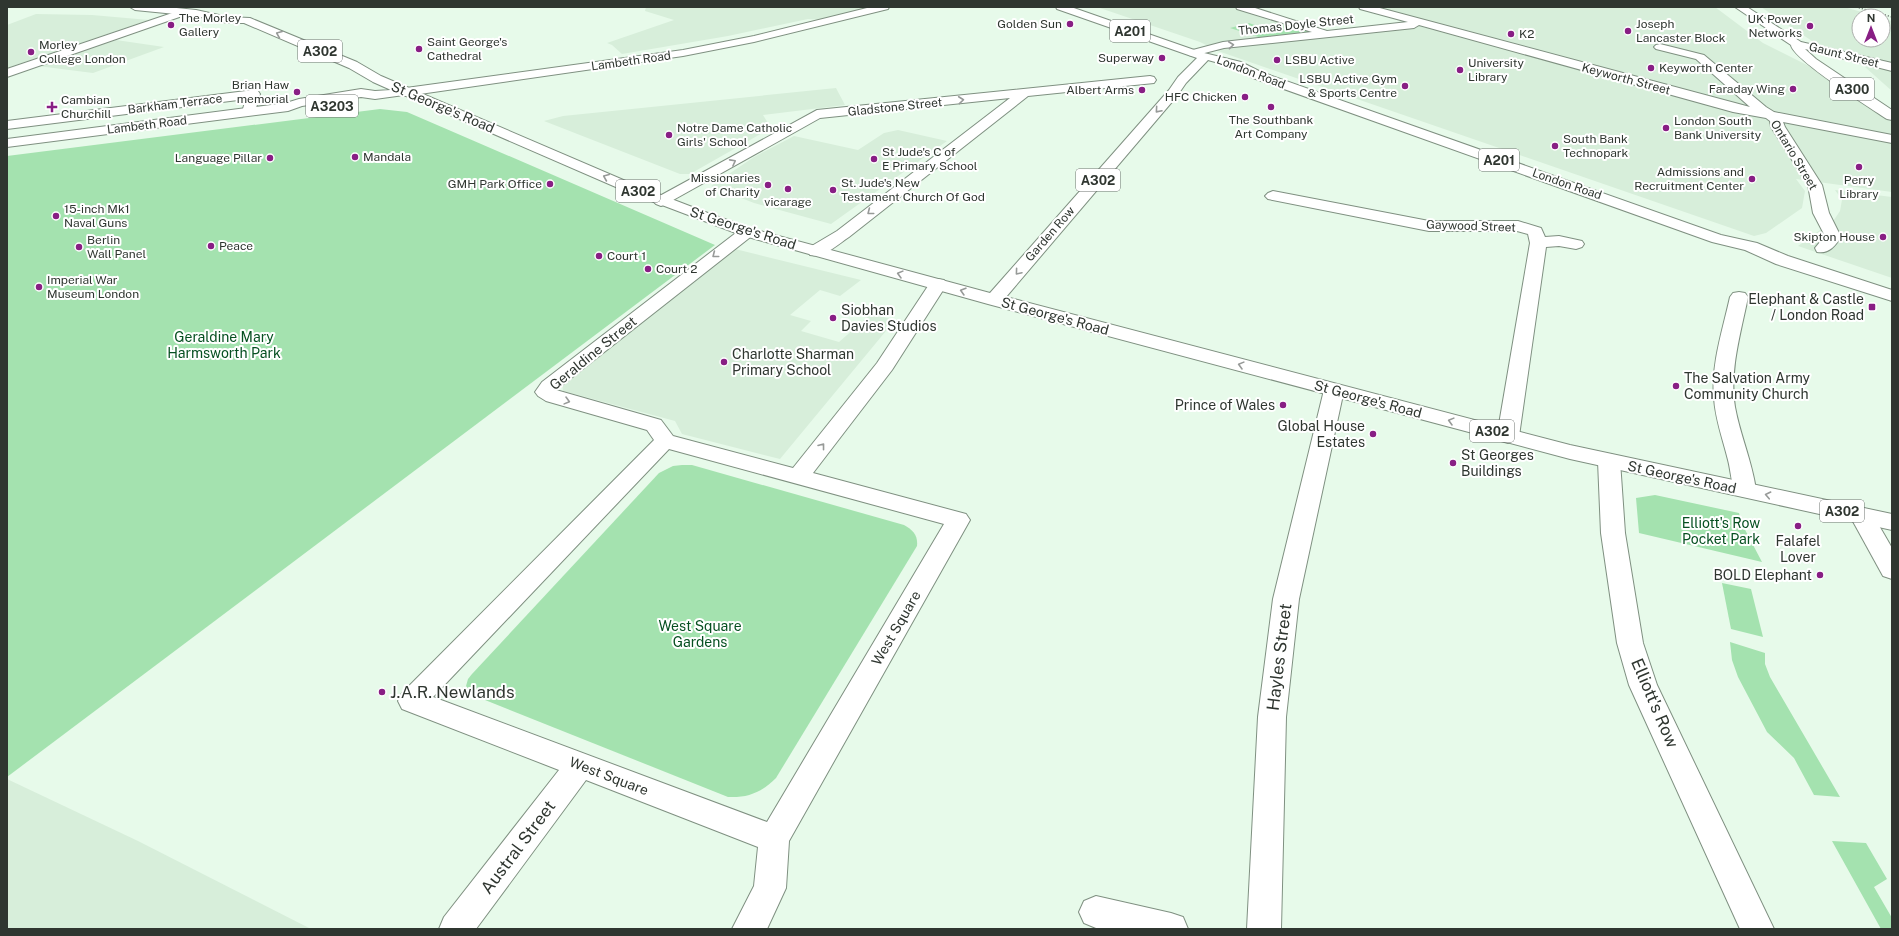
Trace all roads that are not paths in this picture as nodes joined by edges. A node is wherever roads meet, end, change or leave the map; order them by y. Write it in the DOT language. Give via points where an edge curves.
graph roads {
  1 [pos="135,7"];
  2 [pos="884,7"];
  3 [pos="1061,7"];
  4 [pos="1241,7"];
  5 [pos="1364,7"];
  6 [pos="1740,7"];
  7 [pos="184,12"];
  8 [pos="1426,24"];
  9 [pos="1331,34"];
  10 [pos="1797,44"];
  11 [pos="1660,48"];
  12 [pos="1198,56"];
  13 [pos="1892,67"];
  14 [pos="7,73"];
  15 [pos="1150,80"];
  16 [pos="406,92"];
  17 [pos="1023,94"];
  18 [pos="249,112"];
  19 [pos="1769,115"];
  20 [pos="1892,116"];
  21 [pos="7,125"];
  22 [pos="1892,139"];
  23 [pos="7,143"];
  24 [pos="1273,196"];
  25 [pos="661,200"];
  26 [pos="746,232"];
  27 [pos="1538,243"];
  28 [pos="1576,244"];
  29 [pos="1823,248"];
  30 [pos="816,251"];
  31 [pos="938,284"];
  32 [pos="1892,296"];
  33 [pos="1739,297"];
  34 [pos="994,300"];
  35 [pos="1334,390"];
  36 [pos="1508,436"];
  37 [pos="665,442"];
  38 [pos="1609,461"];
  39 [pos="798,477"];
  40 [pos="1745,490"];
  41 [pos="1862,516"];
  42 [pos="1892,522"];
  43 [pos="1892,570"];
  44 [pos="580,765"];
  45 [pos="774,839"];
  46 [pos="1096,912"];
  47 [pos="456,929"];
  48 [pos="749,929"];
  49 [pos="1171,929"];
  50 [pos="1264,929"];
  51 [pos="1757,929"];
  1 -- 7 [label="street, A302"];
  2 -- 16 [label="street, Lambeth Road" via="754,39 683,53"];
  3 -- 12 [label="street, A201"];
  4 -- 9 [label="street"];
  5 -- 8 [label="street, Keyworth Street"];
  6 -- 10 [label="street, A300"];
  7 -- 14 [label="street"];
  16 -- 7 [label="street, St George's Road / A302, one-way" via="245,15 228,20"];
  8 -- 9 [label="street, Thomas Doyle Street"];
  8 -- 19 [label="street, Keyworth Street"];
  12 -- 9 [label="street, Thomas Doyle Street, one-way" via="1223,45"];
  10 -- 13 [label="street, Gaunt Street / A300"];
  10 -- 20 [label="street, A300" via="1797,48 1812,62"];
  11 -- 19 [label="street, Ontario Street" via="1700,57"];
  12 -- 32 [label="street, London Road / A201" via="1240,75 1257,75 1718,239 1723,246 1765,261 1782,260"];
  12 -- 34 [label="street, Garden Row / A302, one-way" via="1173,93"];
  15 -- 17 [label="street, Gladstone Street"];
  16 -- 18 [label="street, Lambeth Road / A3203" via="375,95 367,100 336,105"];
  25 -- 16 [label="street, St George's Road / A302, one-way"];
  25 -- 17 [label="street, Gladstone Street, one-way" via="817,114"];
  17 -- 30 [label="street, one-way" via="843,234"];
  18 -- 21 [label="street, Barkham Terrace" via="254,94"];
  18 -- 23 [label="street, Lambeth Road / A3203"];
  19 -- 22 [label="street, Keyworth Street"];
  19 -- 29 [label="street, Ontario Street" via="1776,119 1778,127 1815,185 1821,213 1833,237"];
  24 -- 27 [label="street, Gaywood Street" via="1429,226 1518,226 1536,232"];
  25 -- 26 [label="street, St George's Road / A302"];
  26 -- 30 [label="street, St George's Road / A302"];
  26 -- 37 [label="street, Geraldine Street, one-way" via="549,386 545,392 553,397 654,425"];
  27 -- 28 [label="street" via="1558,241"];
  27 -- 36 [label="street"];
  31 -- 30 [label="street, St George's Road / A302, one-way"];
  34 -- 31 [label="street, St George's Road / A302, one-way"];
  39 -- 31 [label="street, one-way" via="885,366"];
  33 -- 40 [label="street" via="1723,391"];
  35 -- 34 [label="street, St George's Road / A302, one-way"];
  36 -- 35 [label="street, St George's Road / A302, one-way"];
  35 -- 50 [label="street, Hayles Street" via="1286,599 1272,717"];
  36 -- 38 [label="street, St George's Road / A302"];
  37 -- 39 [label="street, West Square"];
  37 -- 44 [label="street, West Square" via="412,701"];
  38 -- 40 [label="street, St George's Road / A302"];
  38 -- 51 [label="street, Elliott's Row" via="1613,533 1630,643 1643,685"];
  39 -- 45 [label="street, West Square" via="958,520"];
  41 -- 40 [label="street, St George's Road / A302, one-way"];
  41 -- 42 [label="street, St George's Road / A302"];
  41 -- 43 [label="street"];
  44 -- 45 [label="street, West Square"];
  44 -- 47 [label="street, Austral Street"];
  45 -- 48 [label="street" via="770,888"];
  46 -- 49 [label="street"];
}
